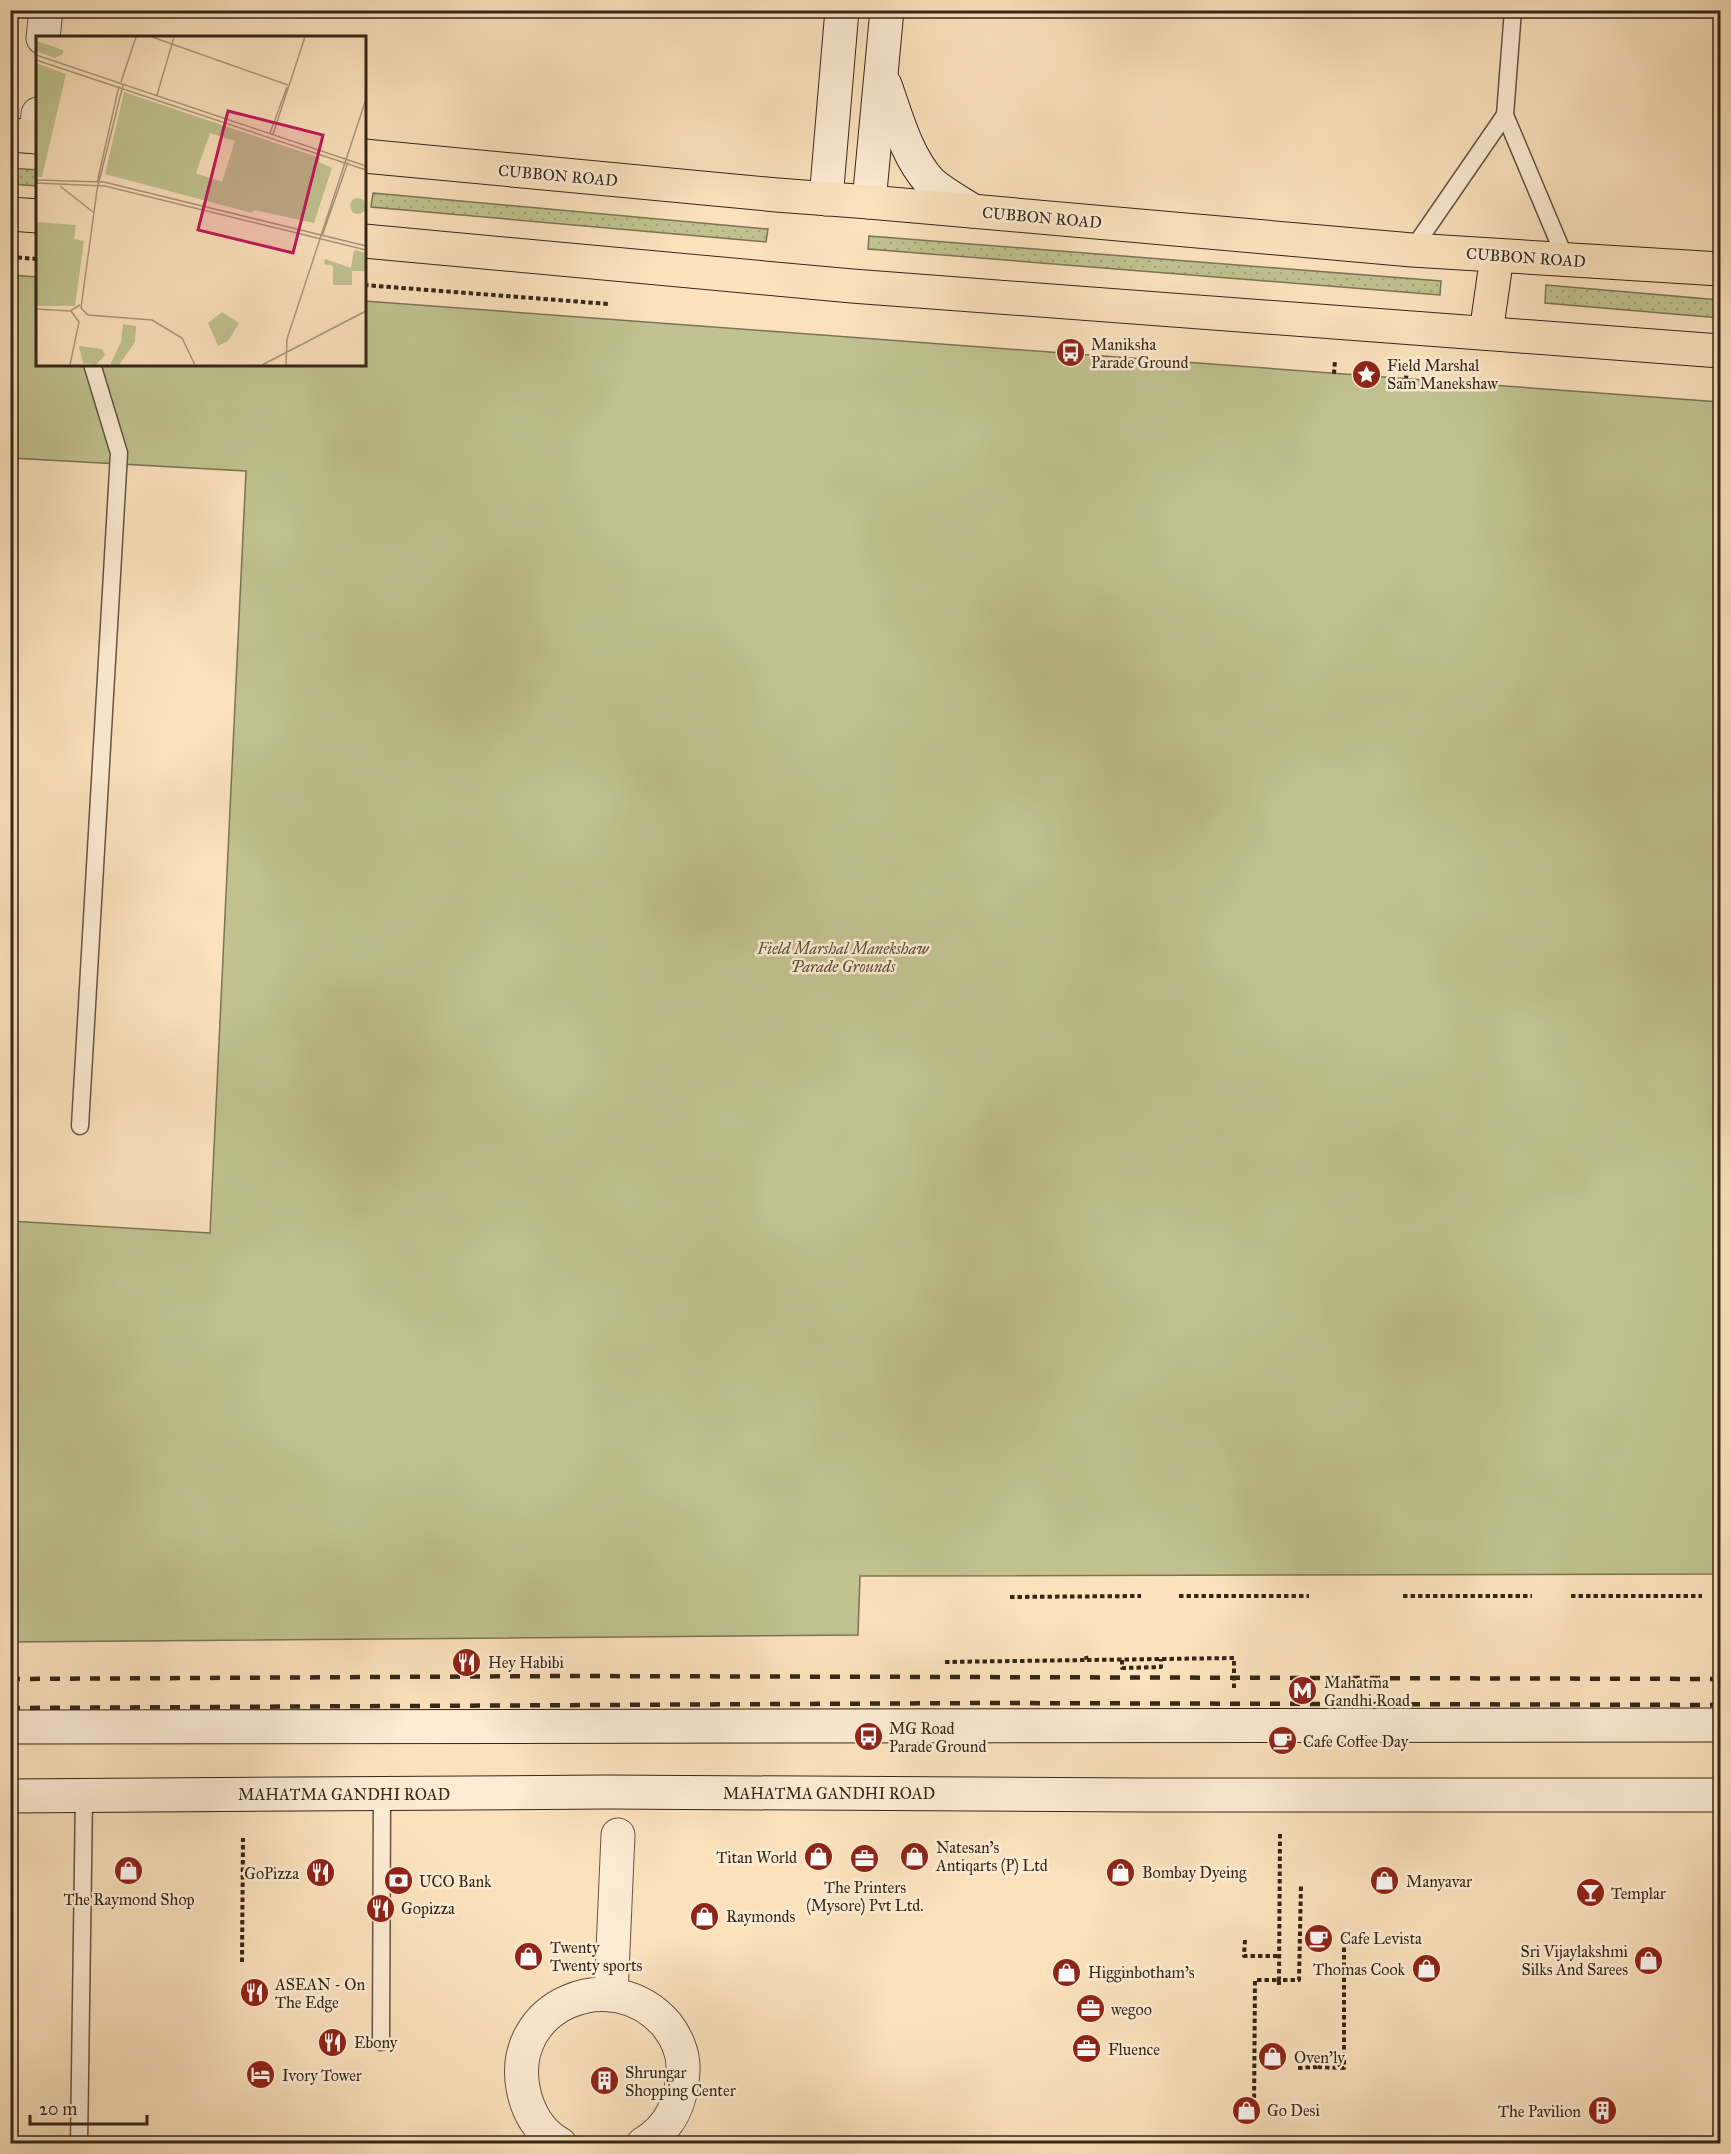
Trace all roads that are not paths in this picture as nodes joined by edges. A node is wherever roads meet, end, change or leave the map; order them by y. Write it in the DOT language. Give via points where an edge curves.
graph roads {
  1 [pos="46,10"];
  2 [pos="842,10"];
  3 [pos="887,10"];
  4 [pos="1513,10"];
  5 [pos="44,36"];
  6 [pos="882,74"];
  7 [pos="1505,116"];
  8 [pos="366,156"];
  9 [pos="826,199"];
  10 [pos="869,202"];
  11 [pos="973,211"];
  12 [pos="10,214"];
  13 [pos="36,216"];
  14 [pos="366,241"];
  15 [pos="1412,250"];
  16 [pos="1497,255"];
  17 [pos="1566,260"];
  18 [pos="1720,269"];
  19 [pos="1486,333"];
  20 [pos="1720,351"];
  21 [pos="93,366"];
  22 [pos="80,1126"];
  23 [pos="1720,1725"];
  24 [pos="10,1726"];
  25 [pos="382,1794"];
  26 [pos="1720,1795"];
  27 [pos="10,1796"];
  28 [pos="84,1796"];
  29 [pos="618,1835"];
  30 [pos="611,1995"];
  31 [pos="381,2042"];
  32 [pos="79,2144"];
  33 [pos="560,2144"];
  34 [pos="643,2144"];
  1 -- 5 [label="main road"];
  2 -- 9 [label="main road"];
  3 -- 6 [label="main road"];
  4 -- 7 [label="lane"];
  6 -- 10 [label="main road"];
  6 -- 11 [label="main road" via="906,144 921,169 931,182"];
  7 -- 15 [label="lane"];
  7 -- 17 [label="lane"];
  8 -- 9 [label="main road, CUBBON ROAD"];
  9 -- 10 [label="main road, CUBBON ROAD"];
  10 -- 11 [label="main road, CUBBON ROAD"];
  11 -- 15 [label="main road, CUBBON ROAD"];
  12 -- 13 [label="main road"];
  14 -- 19 [label="main road" via="852,286"];
  15 -- 16 [label="main road, CUBBON ROAD"];
  16 -- 17 [label="main road, CUBBON ROAD"];
  16 -- 19 [label="main road"];
  17 -- 18 [label="main road, CUBBON ROAD"];
  19 -- 20 [label="main road"];
  21 -- 22 [label="lane" via="119,453"];
  23 -- 24 [label="main road"];
  25 -- 26 [label="main road, MAHATMA GANDHI ROAD"];
  25 -- 28 [label="main road, MAHATMA GANDHI ROAD"];
  25 -- 31 [label="lane"];
  27 -- 28 [label="main road, MAHATMA GANDHI ROAD"];
  28 -- 32 [label="lane"];
  29 -- 30 [label="main road"];
  30 -- 33 [label="main road" via="576,1997 553,2010 535,2028 524,2051 521,2076 525,2102 537,2124"];
  30 -- 34 [label="main road" via="632,1998 656,2013 674,2035 684,2061 683,2090 673,2116"];
}
